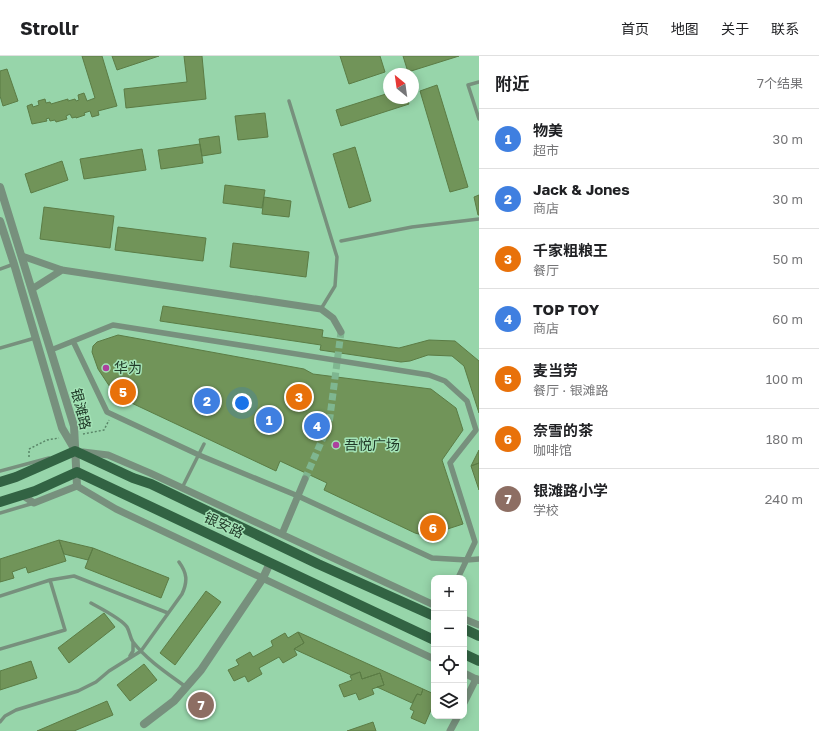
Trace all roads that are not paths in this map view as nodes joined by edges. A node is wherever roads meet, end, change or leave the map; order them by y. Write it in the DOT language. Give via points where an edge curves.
graph roads {
  1 [pos="479,82"];
  2 [pos="289,102"];
  3 [pos="479,119"];
  4 [pos="0,187"];
  5 [pos="479,219"];
  6 [pos="0,221"];
  7 [pos="341,241"];
  8 [pos="22,256"];
  9 [pos="14,264"];
  10 [pos="0,269"];
  11 [pos="62,270"];
  12 [pos="32,289"];
  13 [pos="321,309"];
  14 [pos="341,332"];
  15 [pos="36,338"];
  16 [pos="73,341"];
  17 [pos="0,348"];
  18 [pos="51,350"];
  19 [pos="204,444"];
  20 [pos="76,451"];
  21 [pos="199,455"];
  22 [pos="0,471"];
  23 [pos="77,472"];
  24 [pos="305,479"];
  25 [pos="0,482"];
  26 [pos="77,486"];
  27 [pos="182,488"];
  28 [pos="22,495"];
  29 [pos="298,496"];
  30 [pos="0,502"];
  31 [pos="34,503"];
  32 [pos="0,513"];
  33 [pos="282,534"];
  34 [pos="479,559"];
  35 [pos="466,560"];
  36 [pos="179,562"];
  37 [pos="270,563"];
  38 [pos="459,575"];
  39 [pos="263,578"];
  40 [pos="50,580"];
  41 [pos="0,596"];
  42 [pos="91,603"];
  43 [pos="431,604"];
  44 [pos="168,613"];
  45 [pos="431,615"];
  46 [pos="467,620"];
  47 [pos="479,626"];
  48 [pos="467,630"];
  49 [pos="479,636"];
  50 [pos="431,639"];
  51 [pos="132,641"];
  52 [pos="0,649"];
  53 [pos="141,650"];
  54 [pos="467,655"];
  55 [pos="431,658"];
  56 [pos="126,659"];
  57 [pos="479,661"];
  58 [pos="467,674"];
  59 [pos="478,679"];
  60 [pos="186,687"];
  61 [pos="467,698"];
  62 [pos="456,719"];
  63 [pos="0,722"];
  64 [pos="144,724"];
  65 [pos="450,731"];
  1 -- 3 [label="lane" via="468,85"];
  2 -- 13 [label="lane" via="338,257 335,286"];
  4 -- 8 [label="street, 银滩路"];
  5 -- 7 [label="lane" via="412,227"];
  6 -- 9 [label="street, 银滩路"];
  8 -- 11 [label="street"];
  8 -- 12 [label="street, 银滩路"];
  9 -- 10 [label="lane"];
  9 -- 15 [label="street, 银滩路"];
  11 -- 12 [label="street"];
  11 -- 13 [label="street"];
  12 -- 18 [label="street, 银滩路"];
  13 -- 14 [label="street" via="333,318"];
  15 -- 17 [label="lane"];
  15 -- 20 [label="street, 银滩路" via="62,428"];
  16 -- 18 [label="street"];
  16 -- 21 [label="street" via="107,412"];
  16 -- 35 [label="street" via="113,325 429,376 444,381 467,401 476,430 450,463 475,542"];
  18 -- 20 [label="street, 银滩路" via="74,426"];
  19 -- 21 [label="lane"];
  20 -- 22 [label="lane"];
  20 -- 23 [label="street"];
  20 -- 25 [label="main road"];
  20 -- 27 [label="street" via="108,455"];
  20 -- 45 [label="main road, 银安路"];
  21 -- 27 [label="lane"];
  21 -- 29 [label="street"];
  23 -- 26 [label="street"];
  23 -- 28 [label="main road"];
  23 -- 37 [label="main road, 银安路"];
  24 -- 29 [label="street"];
  26 -- 31 [label="street"];
  26 -- 39 [label="street" via="116,509"];
  27 -- 33 [label="street"];
  28 -- 30 [label="main road"];
  28 -- 31 [label="street"];
  29 -- 33 [label="street"];
  29 -- 35 [label="street" via="432,558"];
  31 -- 32 [label="lane"];
  33 -- 43 [label="street"];
  34 -- 35 [label="street"];
  35 -- 38 [label="street"];
  36 -- 44 [label="lane" via="184,569 186,586"];
  37 -- 39 [label="street"];
  37 -- 50 [label="main road, 银安路"];
  39 -- 55 [label="street"];
  39 -- 60 [label="street" via="201,670"];
  40 -- 41 [label="lane"];
  40 -- 44 [label="lane" via="74,576"];
  40 -- 52 [label="lane" via="64,630"];
  42 -- 51 [label="lane" via="127,627"];
  44 -- 53 [label="lane"];
  46 -- 47 [label="street"];
  48 -- 49 [label="main road"];
  51 -- 53 [label="lane"];
  51 -- 56 [label="lane" via="133,651"];
  53 -- 56 [label="lane"];
  53 -- 60 [label="lane" via="156,666"];
  54 -- 57 [label="main road"];
  56 -- 63 [label="lane" via="96,682 78,691 16,710"];
  58 -- 59 [label="street"];
  59 -- 61 [label="street"];
  60 -- 64 [label="street" via="174,701"];
  62 -- 65 [label="street"];
}
